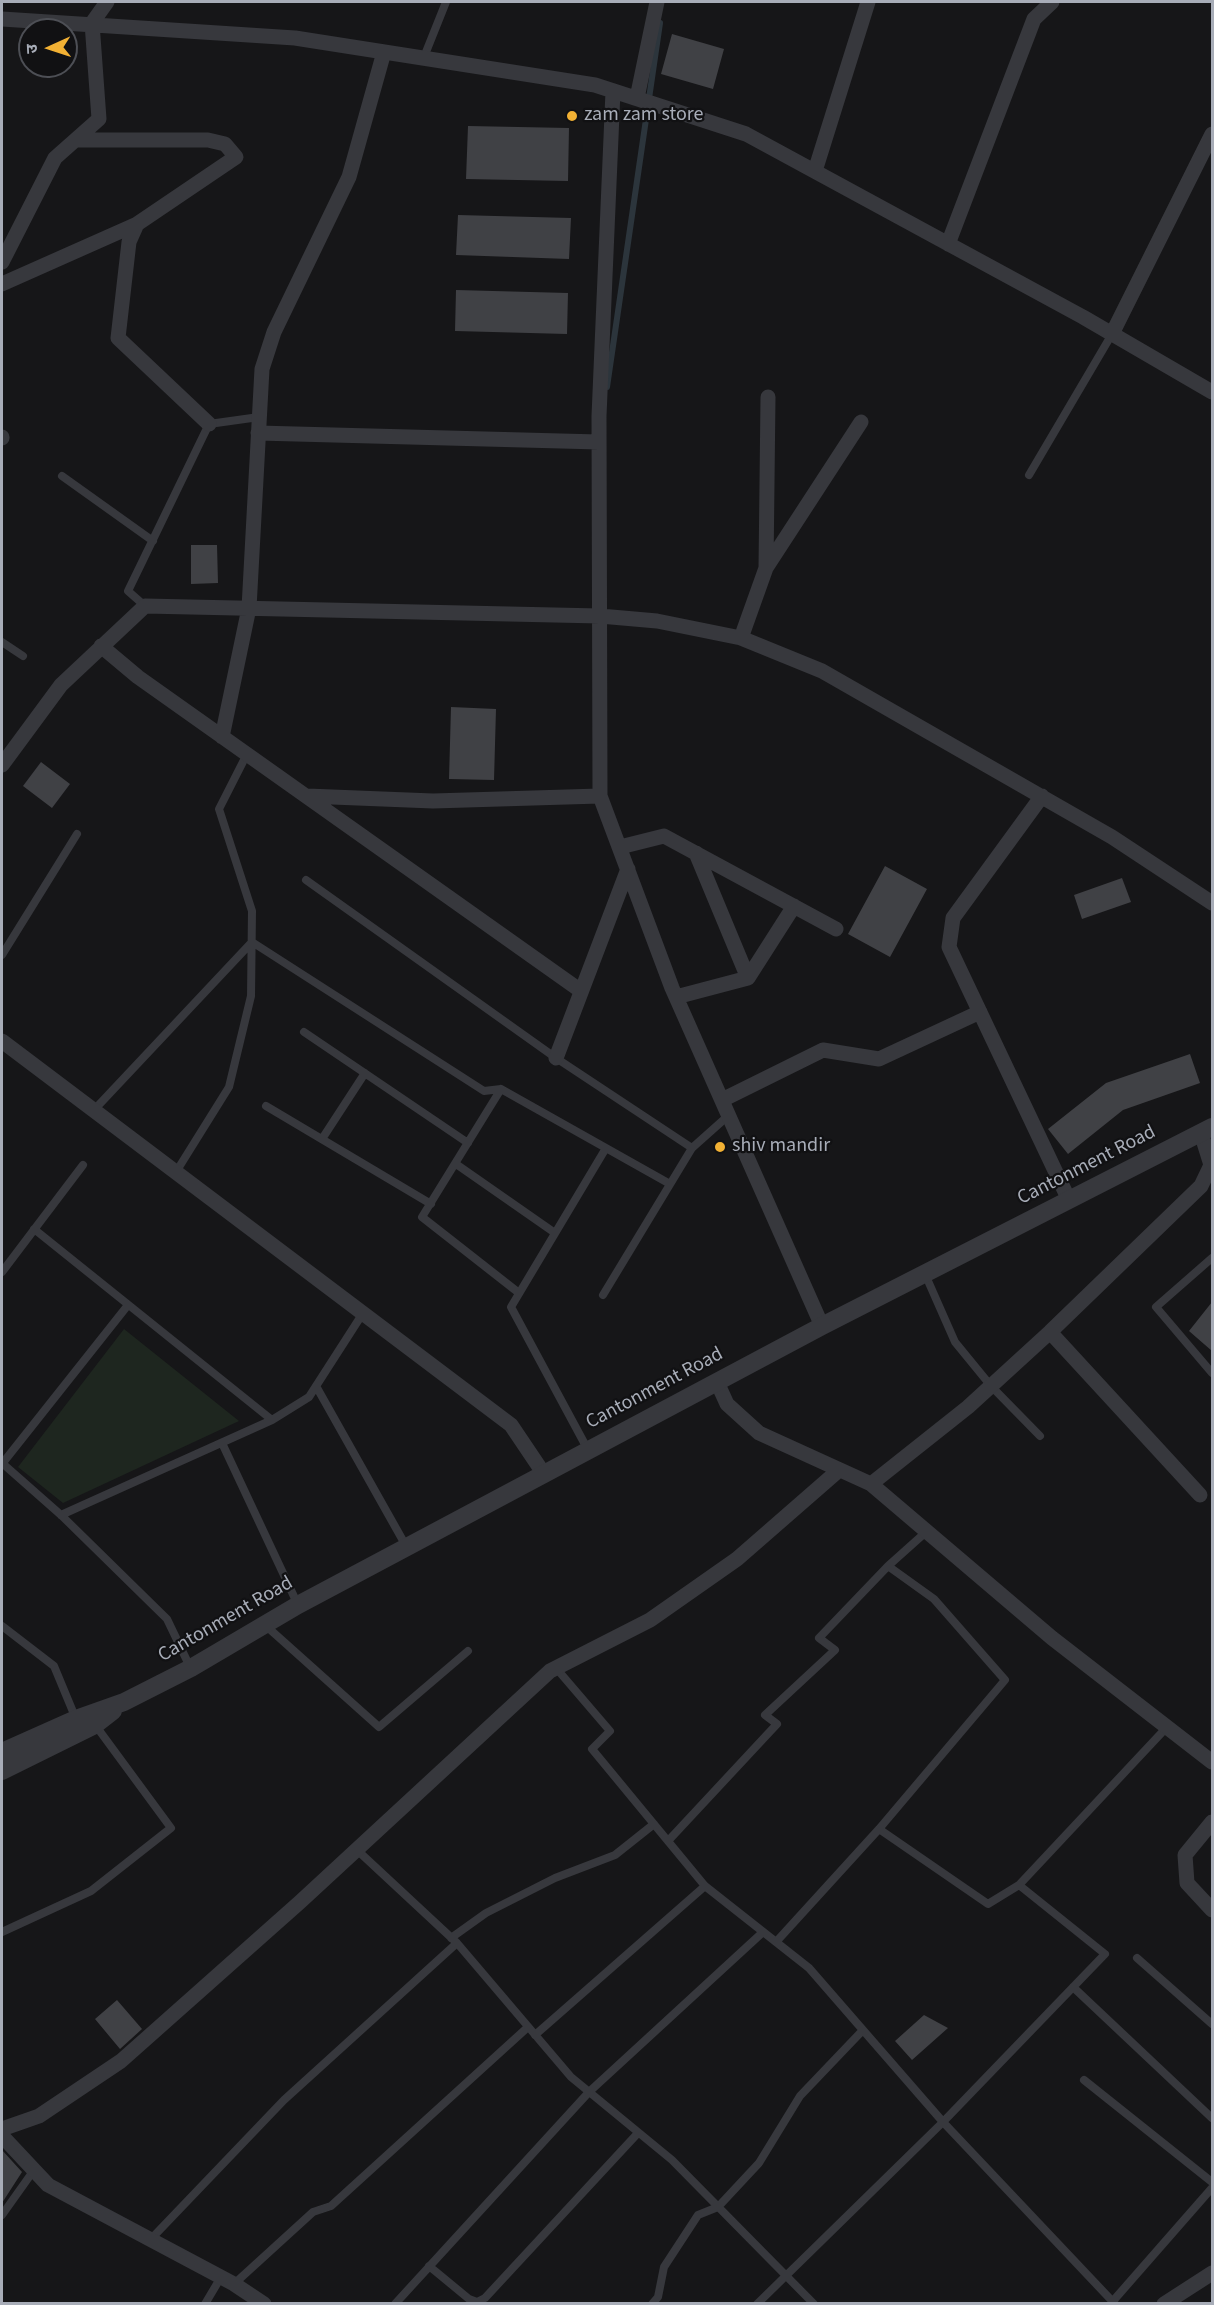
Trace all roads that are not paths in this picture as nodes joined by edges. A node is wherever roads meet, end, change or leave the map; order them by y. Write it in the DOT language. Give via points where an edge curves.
graph roads {
  1 [pos="107,2"];
  2 [pos="447,2"];
  3 [pos="657,2"];
  4 [pos="868,2"];
  5 [pos="1052,2"];
  6 [pos="2,19"];
  7 [pos="92,23"];
  8 [pos="384,51"];
  9 [pos="424,57"];
  10 [pos="613,91"];
  11 [pos="637,98"];
  12 [pos="1212,135"];
  13 [pos="76,140"];
  14 [pos="815,171"];
  15 [pos="137,224"];
  16 [pos="948,243"];
  17 [pos="2,262"];
  18 [pos="2,284"];
  19 [pos="1112,334"];
  20 [pos="1212,392"];
  21 [pos="768,397"];
  22 [pos="259,417"];
  23 [pos="861,422"];
  24 [pos="209,423"];
  25 [pos="258,433"];
  26 [pos="599,442"];
  27 [pos="62,476"];
  28 [pos="1029,476"];
  29 [pos="153,541"];
  30 [pos="766,568"];
  31 [pos="145,606"];
  32 [pos="249,608"];
  33 [pos="600,616"];
  34 [pos="741,638"];
  35 [pos="2,642"];
  36 [pos="101,646"];
  37 [pos="24,656"];
  38 [pos="222,737"];
  39 [pos="247,754"];
  40 [pos="2,765"];
  41 [pos="307,796"];
  42 [pos="600,796"];
  43 [pos="1042,796"];
  44 [pos="77,834"];
  45 [pos="620,847"];
  46 [pos="696,854"];
  47 [pos="628,868"];
  48 [pos="306,880"];
  49 [pos="1212,903"];
  50 [pos="794,906"];
  51 [pos="836,929"];
  52 [pos="252,942"];
  53 [pos="2,955"];
  54 [pos="748,978"];
  55 [pos="581,991"];
  56 [pos="676,997"];
  57 [pos="980,1012"];
  58 [pos="304,1032"];
  59 [pos="2,1041"];
  60 [pos="556,1058"];
  61 [pos="365,1073"];
  62 [pos="501,1089"];
  63 [pos="722,1100"];
  64 [pos="266,1106"];
  65 [pos="94,1110"];
  66 [pos="729,1115"];
  67 [pos="1207,1130"];
  68 [pos="322,1140"];
  69 [pos="468,1143"];
  70 [pos="606,1148"];
  71 [pos="692,1148"];
  72 [pos="456,1164"];
  73 [pos="83,1165"];
  74 [pos="176,1172"];
  75 [pos="670,1184"];
  76 [pos="1069,1200"];
  77 [pos="431,1204"];
  78 [pos="34,1229"];
  79 [pos="555,1233"];
  80 [pos="1212,1258"];
  81 [pos="2,1272"];
  82 [pos="925,1273"];
  83 [pos="519,1293"];
  84 [pos="603,1294"];
  85 [pos="128,1305"];
  86 [pos="363,1313"];
  87 [pos="822,1326"];
  88 [pos="1050,1332"];
  89 [pos="1212,1373"];
  90 [pos="717,1382"];
  91 [pos="316,1386"];
  92 [pos="991,1386"];
  93 [pos="272,1420"];
  94 [pos="1040,1436"];
  95 [pos="222,1443"];
  96 [pos="588,1450"];
  97 [pos="2,1463"];
  98 [pos="839,1470"];
  99 [pos="544,1474"];
  100 [pos="871,1485"];
  101 [pos="1200,1495"];
  102 [pos="61,1515"];
  103 [pos="926,1532"];
  104 [pos="406,1546"];
  105 [pos="888,1566"];
  106 [pos="298,1605"];
  107 [pos="265,1625"];
  108 [pos="2,1626"];
  109 [pos="468,1651"];
  110 [pos="191,1668"];
  111 [pos="556,1668"];
  112 [pos="87,1720"];
  113 [pos="1167,1727"];
  114 [pos="2,1752"];
  115 [pos="1212,1762"];
  116 [pos="2,1771"];
  117 [pos="1212,1822"];
  118 [pos="654,1824"];
  119 [pos="879,1829"];
  120 [pos="668,1841"];
  121 [pos="357,1850"];
  122 [pos="1019,1885"];
  123 [pos="705,1886"];
  124 [pos="1212,1910"];
  125 [pos="2,1932"];
  126 [pos="763,1932"];
  127 [pos="454,1940"];
  128 [pos="776,1942"];
  129 [pos="1137,1958"];
  130 [pos="1073,1987"];
  131 [pos="1212,2024"];
  132 [pos="528,2027"];
  133 [pos="863,2030"];
  134 [pos="535,2035"];
  135 [pos="1084,2080"];
  136 [pos="589,2092"];
  137 [pos="1212,2118"];
  138 [pos="943,2122"];
  139 [pos="2,2130"];
  140 [pos="638,2133"];
  141 [pos="2,2136"];
  142 [pos="34,2170"];
  143 [pos="1212,2182"];
  144 [pos="1212,2188"];
  145 [pos="718,2207"];
  146 [pos="2,2215"];
  147 [pos="151,2239"];
  148 [pos="429,2266"];
  149 [pos="1212,2273"];
  150 [pos="785,2274"];
  151 [pos="227,2280"];
  152 [pos="1114,2302"];
  153 [pos="205,2304"];
  154 [pos="264,2304"];
  155 [pos="394,2304"];
  156 [pos="652,2304"];
  157 [pos="757,2304"];
  158 [pos="814,2304"];
  159 [pos="1164,2304"];
  1 -- 7 [label="street"];
  2 -- 9 [label="lane"];
  3 -- 11 [label="street"];
  4 -- 14 [label="street"];
  5 -- 16 [label="street" via="1034,19"];
  6 -- 7 [label="street"];
  7 -- 8 [label="street" via="295,38"];
  7 -- 13 [label="street" via="99,119"];
  8 -- 9 [label="street"];
  8 -- 22 [label="street" via="349,177 268,350 262,369"];
  9 -- 10 [label="street"];
  10 -- 11 [label="street"];
  10 -- 26 [label="street"];
  11 -- 14 [label="street" via="746,134"];
  12 -- 19 [label="street"];
  13 -- 15 [label="street" via="208,140 225,144 236,157"];
  13 -- 17 [label="street" via="55,158"];
  14 -- 16 [label="street"];
  15 -- 18 [label="street"];
  15 -- 24 [label="street" via="129,242 118,338"];
  16 -- 19 [label="street"];
  19 -- 20 [label="street"];
  19 -- 28 [label="lane"];
  21 -- 30 [label="street"];
  22 -- 24 [label="lane"];
  22 -- 25 [label="street"];
  23 -- 30 [label="street"];
  24 -- 29 [label="lane"];
  25 -- 26 [label="street"];
  25 -- 32 [label="street"];
  26 -- 33 [label="street"];
  27 -- 29 [label="lane"];
  29 -- 31 [label="lane" via="128,591"];
  30 -- 34 [label="street"];
  31 -- 32 [label="street"];
  31 -- 36 [label="street"];
  32 -- 33 [label="street"];
  32 -- 38 [label="street"];
  33 -- 34 [label="street" via="657,621"];
  33 -- 42 [label="street"];
  34 -- 43 [label="street" via="822,671"];
  35 -- 37 [label="lane"];
  36 -- 38 [label="street"];
  36 -- 40 [label="street" via="61,685"];
  38 -- 39 [label="street"];
  39 -- 41 [label="street"];
  39 -- 52 [label="lane" via="219,808 252,911"];
  41 -- 42 [label="street" via="433,801"];
  41 -- 55 [label="street"];
  42 -- 45 [label="street"];
  43 -- 49 [label="street"];
  43 -- 57 [label="street" via="953,918 949,947"];
  44 -- 53 [label="lane"];
  45 -- 46 [label="street" via="664,836"];
  45 -- 47 [label="street"];
  46 -- 50 [label="street"];
  46 -- 54 [label="street"];
  47 -- 55 [label="street"];
  47 -- 56 [label="street"];
  48 -- 60 [label="lane"];
  50 -- 51 [label="street"];
  50 -- 54 [label="street"];
  52 -- 62 [label="lane" via="484,1091"];
  52 -- 65 [label="lane"];
  52 -- 74 [label="lane" via="251,996 229,1087"];
  54 -- 56 [label="street"];
  55 -- 60 [label="street"];
  56 -- 63 [label="street"];
  57 -- 63 [label="street" via="879,1059 823,1050"];
  57 -- 76 [label="street"];
  58 -- 61 [label="lane"];
  59 -- 65 [label="street"];
  60 -- 71 [label="lane"];
  61 -- 68 [label="lane"];
  61 -- 69 [label="lane"];
  62 -- 69 [label="lane"];
  62 -- 70 [label="lane"];
  63 -- 66 [label="street"];
  64 -- 68 [label="lane"];
  65 -- 74 [label="street"];
  66 -- 71 [label="lane"];
  66 -- 87 [label="street"];
  67 -- 76 [label="street, Cantonment Road"];
  67 -- 88 [label="street" via="1211,1165 1201,1186"];
  68 -- 77 [label="lane"];
  69 -- 72 [label="lane"];
  70 -- 75 [label="lane"];
  70 -- 79 [label="lane"];
  71 -- 75 [label="lane"];
  72 -- 77 [label="lane"];
  72 -- 79 [label="lane"];
  73 -- 78 [label="lane"];
  74 -- 86 [label="street"];
  75 -- 84 [label="lane"];
  76 -- 82 [label="street, Cantonment Road"];
  77 -- 83 [label="lane" via="422,1217"];
  78 -- 81 [label="lane"];
  78 -- 85 [label="lane"];
  79 -- 83 [label="lane"];
  80 -- 89 [label="lane" via="1156,1307"];
  82 -- 87 [label="street, Cantonment Road"];
  82 -- 92 [label="lane" via="955,1342"];
  83 -- 96 [label="lane" via="510,1307"];
  85 -- 93 [label="lane"];
  85 -- 97 [label="lane"];
  86 -- 91 [label="lane"];
  86 -- 99 [label="street" via="511,1425"];
  87 -- 90 [label="street, Cantonment Road"];
  88 -- 92 [label="street"];
  88 -- 101 [label="street"];
  90 -- 96 [label="street, Cantonment Road"];
  90 -- 98 [label="street" via="727,1404 759,1432"];
  91 -- 93 [label="lane" via="309,1397"];
  91 -- 104 [label="lane"];
  92 -- 94 [label="lane"];
  92 -- 100 [label="street"];
  93 -- 95 [label="lane"];
  95 -- 102 [label="lane"];
  95 -- 106 [label="lane"];
  96 -- 99 [label="street, Cantonment Road"];
  97 -- 102 [label="lane"];
  98 -- 100 [label="street"];
  98 -- 111 [label="street" via="737,1558 650,1620"];
  99 -- 104 [label="street, Cantonment Road"];
  100 -- 103 [label="street"];
  102 -- 110 [label="lane" via="167,1619"];
  103 -- 105 [label="lane"];
  103 -- 113 [label="street" via="1052,1638"];
  104 -- 106 [label="street, Cantonment Road"];
  105 -- 119 [label="lane" via="934,1599 1005,1680"];
  105 -- 120 [label="lane" via="819,1638 835,1650 765,1715 777,1724"];
  106 -- 107 [label="street, Cantonment Road"];
  107 -- 109 [label="lane" via="379,1727"];
  107 -- 110 [label="street, Cantonment Road"];
  108 -- 112 [label="lane" via="54,1666"];
  110 -- 112 [label="street, Cantonment Road"];
  111 -- 118 [label="lane" via="610,1731 592,1749"];
  111 -- 121 [label="street"];
  112 -- 114 [label="street, Cantonment Road"];
  112 -- 116 [label="street, Cantonment Road"];
  112 -- 125 [label="lane" via="171,1828 91,1891"];
  113 -- 115 [label="street"];
  113 -- 122 [label="lane"];
  117 -- 124 [label="street" via="1185,1855 1187,1883"];
  118 -- 120 [label="lane"];
  118 -- 127 [label="lane" via="615,1855 555,1878 496,1908"];
  119 -- 122 [label="lane" via="988,1905"];
  119 -- 128 [label="lane"];
  120 -- 123 [label="lane"];
  121 -- 127 [label="lane"];
  121 -- 139 [label="street" via="121,2061 39,2116"];
  122 -- 130 [label="lane" via="1105,1954"];
  123 -- 126 [label="lane"];
  123 -- 134 [label="lane"];
  126 -- 128 [label="lane"];
  126 -- 136 [label="lane"];
  127 -- 132 [label="lane"];
  127 -- 147 [label="lane" via="284,2100"];
  128 -- 133 [label="lane" via="809,1968"];
  129 -- 131 [label="lane"];
  130 -- 137 [label="lane"];
  130 -- 138 [label="lane"];
  132 -- 134 [label="lane"];
  132 -- 151 [label="lane" via="331,2206 313,2212"];
  133 -- 138 [label="lane"];
  133 -- 145 [label="lane" via="800,2096 759,2163"];
  134 -- 136 [label="lane"];
  135 -- 143 [label="lane"];
  136 -- 140 [label="lane"];
  136 -- 148 [label="lane"];
  138 -- 150 [label="lane"];
  138 -- 152 [label="lane"];
  140 -- 145 [label="lane" via="672,2160"];
  140 -- 148 [label="lane" via="485,2298 477,2302 469,2299"];
  141 -- 142 [label="street"];
  142 -- 146 [label="lane"];
  142 -- 147 [label="street" via="48,2185"];
  144 -- 152 [label="lane"];
  145 -- 150 [label="lane"];
  145 -- 156 [label="lane" via="698,2215 664,2267 658,2297"];
  147 -- 151 [label="street"];
  148 -- 155 [label="lane"];
  149 -- 159 [label="street"];
  150 -- 157 [label="lane"];
  150 -- 158 [label="lane"];
  151 -- 153 [label="lane"];
  151 -- 154 [label="street"];
}
